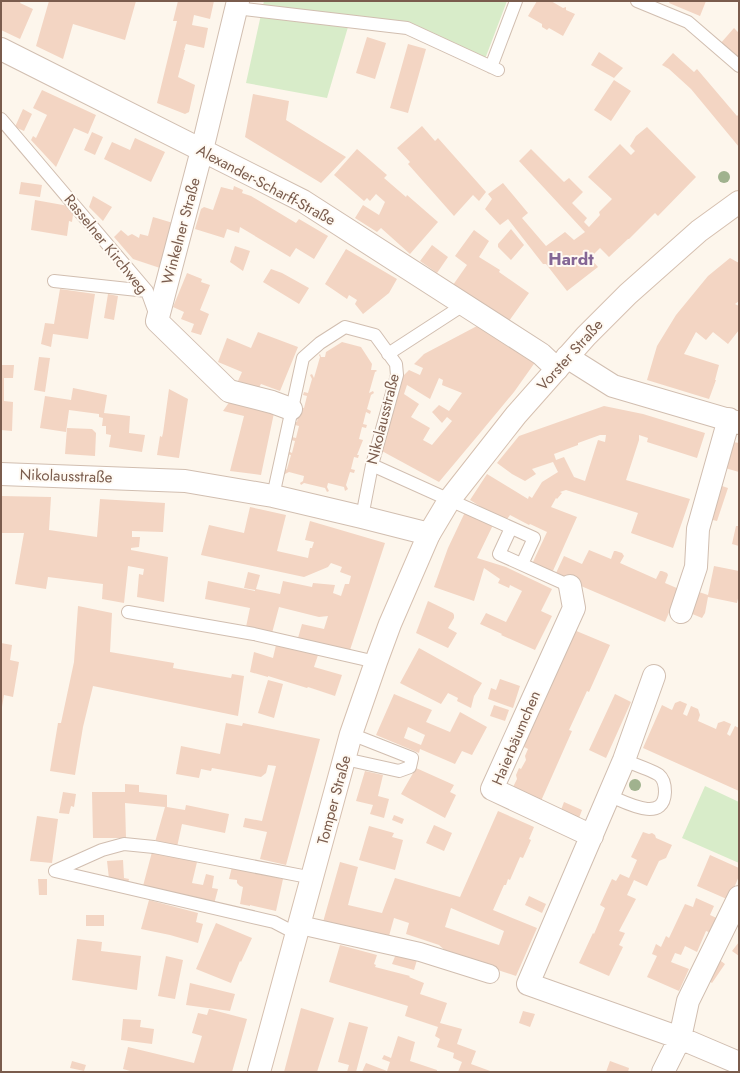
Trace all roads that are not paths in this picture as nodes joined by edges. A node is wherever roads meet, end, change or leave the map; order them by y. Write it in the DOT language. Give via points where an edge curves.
graph roads {
  1 [pos="516,1"];
  2 [pos="637,1"];
  3 [pos="237,4"];
  4 [pos="1,49"];
  5 [pos="739,66"];
  6 [pos="1,119"];
  7 [pos="202,150"];
  8 [pos="739,202"];
  9 [pos="54,281"];
  10 [pos="148,291"];
  11 [pos="465,304"];
  12 [pos="158,321"];
  13 [pos="388,354"];
  14 [pos="562,363"];
  15 [pos="291,409"];
  16 [pos="734,421"];
  17 [pos="372,465"];
  18 [pos="1,474"];
  19 [pos="273,496"];
  20 [pos="450,499"];
  21 [pos="362,517"];
  22 [pos="511,528"];
  23 [pos="429,534"];
  24 [pos="522,564"];
  25 [pos="570,586"];
  26 [pos="128,612"];
  27 [pos="681,612"];
  28 [pos="376,662"];
  29 [pos="654,676"];
  30 [pos="351,734"];
  31 [pos="345,759"];
  32 [pos="624,760"];
  33 [pos="610,796"];
  34 [pos="592,836"];
  35 [pos="313,878"];
  36 [pos="739,898"];
  37 [pos="298,929"];
  38 [pos="490,974"];
  39 [pos="680,1038"];
  40 [pos="739,1062"];
  41 [pos="259,1072"];
  42 [pos="663,1072"];
  1 -- 3 [label="lane" via="494,68 407,28"];
  2 -- 5 [label="lane" via="688,22"];
  3 -- 7 [label="street, Winkelner Straße"];
  4 -- 7 [label="street, Alexander-Scharff-Straße"];
  6 -- 10 [label="lane, Rasselner Kirchweg"];
  7 -- 11 [label="street, Alexander-Scharff-Straße" via="303,201"];
  7 -- 12 [label="street, Winkelner Straße"];
  8 -- 14 [label="street, Vorster Straße" via="699,231 628,294"];
  9 -- 10 [label="lane"];
  10 -- 12 [label="lane, Rasselner Kirchweg"];
  11 -- 13 [label="lane"];
  11 -- 14 [label="street, Alexander-Scharff-Straße" via="541,354"];
  12 -- 15 [label="street, Rasselner Kirchweg" via="229,391"];
  13 -- 15 [label="lane, Nikolausstraße" via="375,335 345,327 303,358"];
  13 -- 17 [label="lane, Nikolausstraße" via="396,364 396,374"];
  14 -- 16 [label="street, Alexander-Scharff-Straße" via="613,386"];
  14 -- 20 [label="street, Vorster Straße" via="516,415"];
  15 -- 19 [label="lane, Nikolausstraße"];
  16 -- 27 [label="street" via="698,529 696,568"];
  17 -- 20 [label="lane"];
  17 -- 21 [label="lane, Nikolausstraße"];
  18 -- 19 [label="street, Nikolausstraße" via="185,481"];
  19 -- 21 [label="street, Nikolausstraße"];
  20 -- 22 [label="lane"];
  20 -- 23 [label="street, Vorster Straße"];
  21 -- 23 [label="street, Nikolausstraße"];
  22 -- 24 [label="lane" via="534,538"];
  22 -- 24 [label="lane" via="499,554"];
  23 -- 28 [label="street, Tomper Straße"];
  24 -- 25 [label="lane"];
  25 -- 34 [label="street, Haierbäumchen" via="574,608 492,789"];
  26 -- 28 [label="lane" via="254,634"];
  28 -- 30 [label="street, Tomper Straße"];
  29 -- 32 [label="street"];
  30 -- 31 [label="street, Tomper Straße"];
  30 -- 31 [label="lane" via="412,758 410,767 399,771"];
  31 -- 35 [label="street, Tomper Straße"];
  32 -- 33 [label="street"];
  32 -- 33 [label="lane" via="659,775 664,782 665,793 662,801 653,810 637,807"];
  33 -- 34 [label="street"];
  34 -- 39 [label="street" via="528,984"];
  35 -- 37 [label="street, Tomper Straße"];
  35 -- 37 [label="lane" via="154,847 124,844 102,850 55,871"];
  36 -- 39 [label="street" via="688,1000"];
  37 -- 38 [label="street" via="420,952"];
  37 -- 41 [label="street, Tomper Straße"];
  39 -- 40 [label="street"];
  39 -- 42 [label="street"];
}
